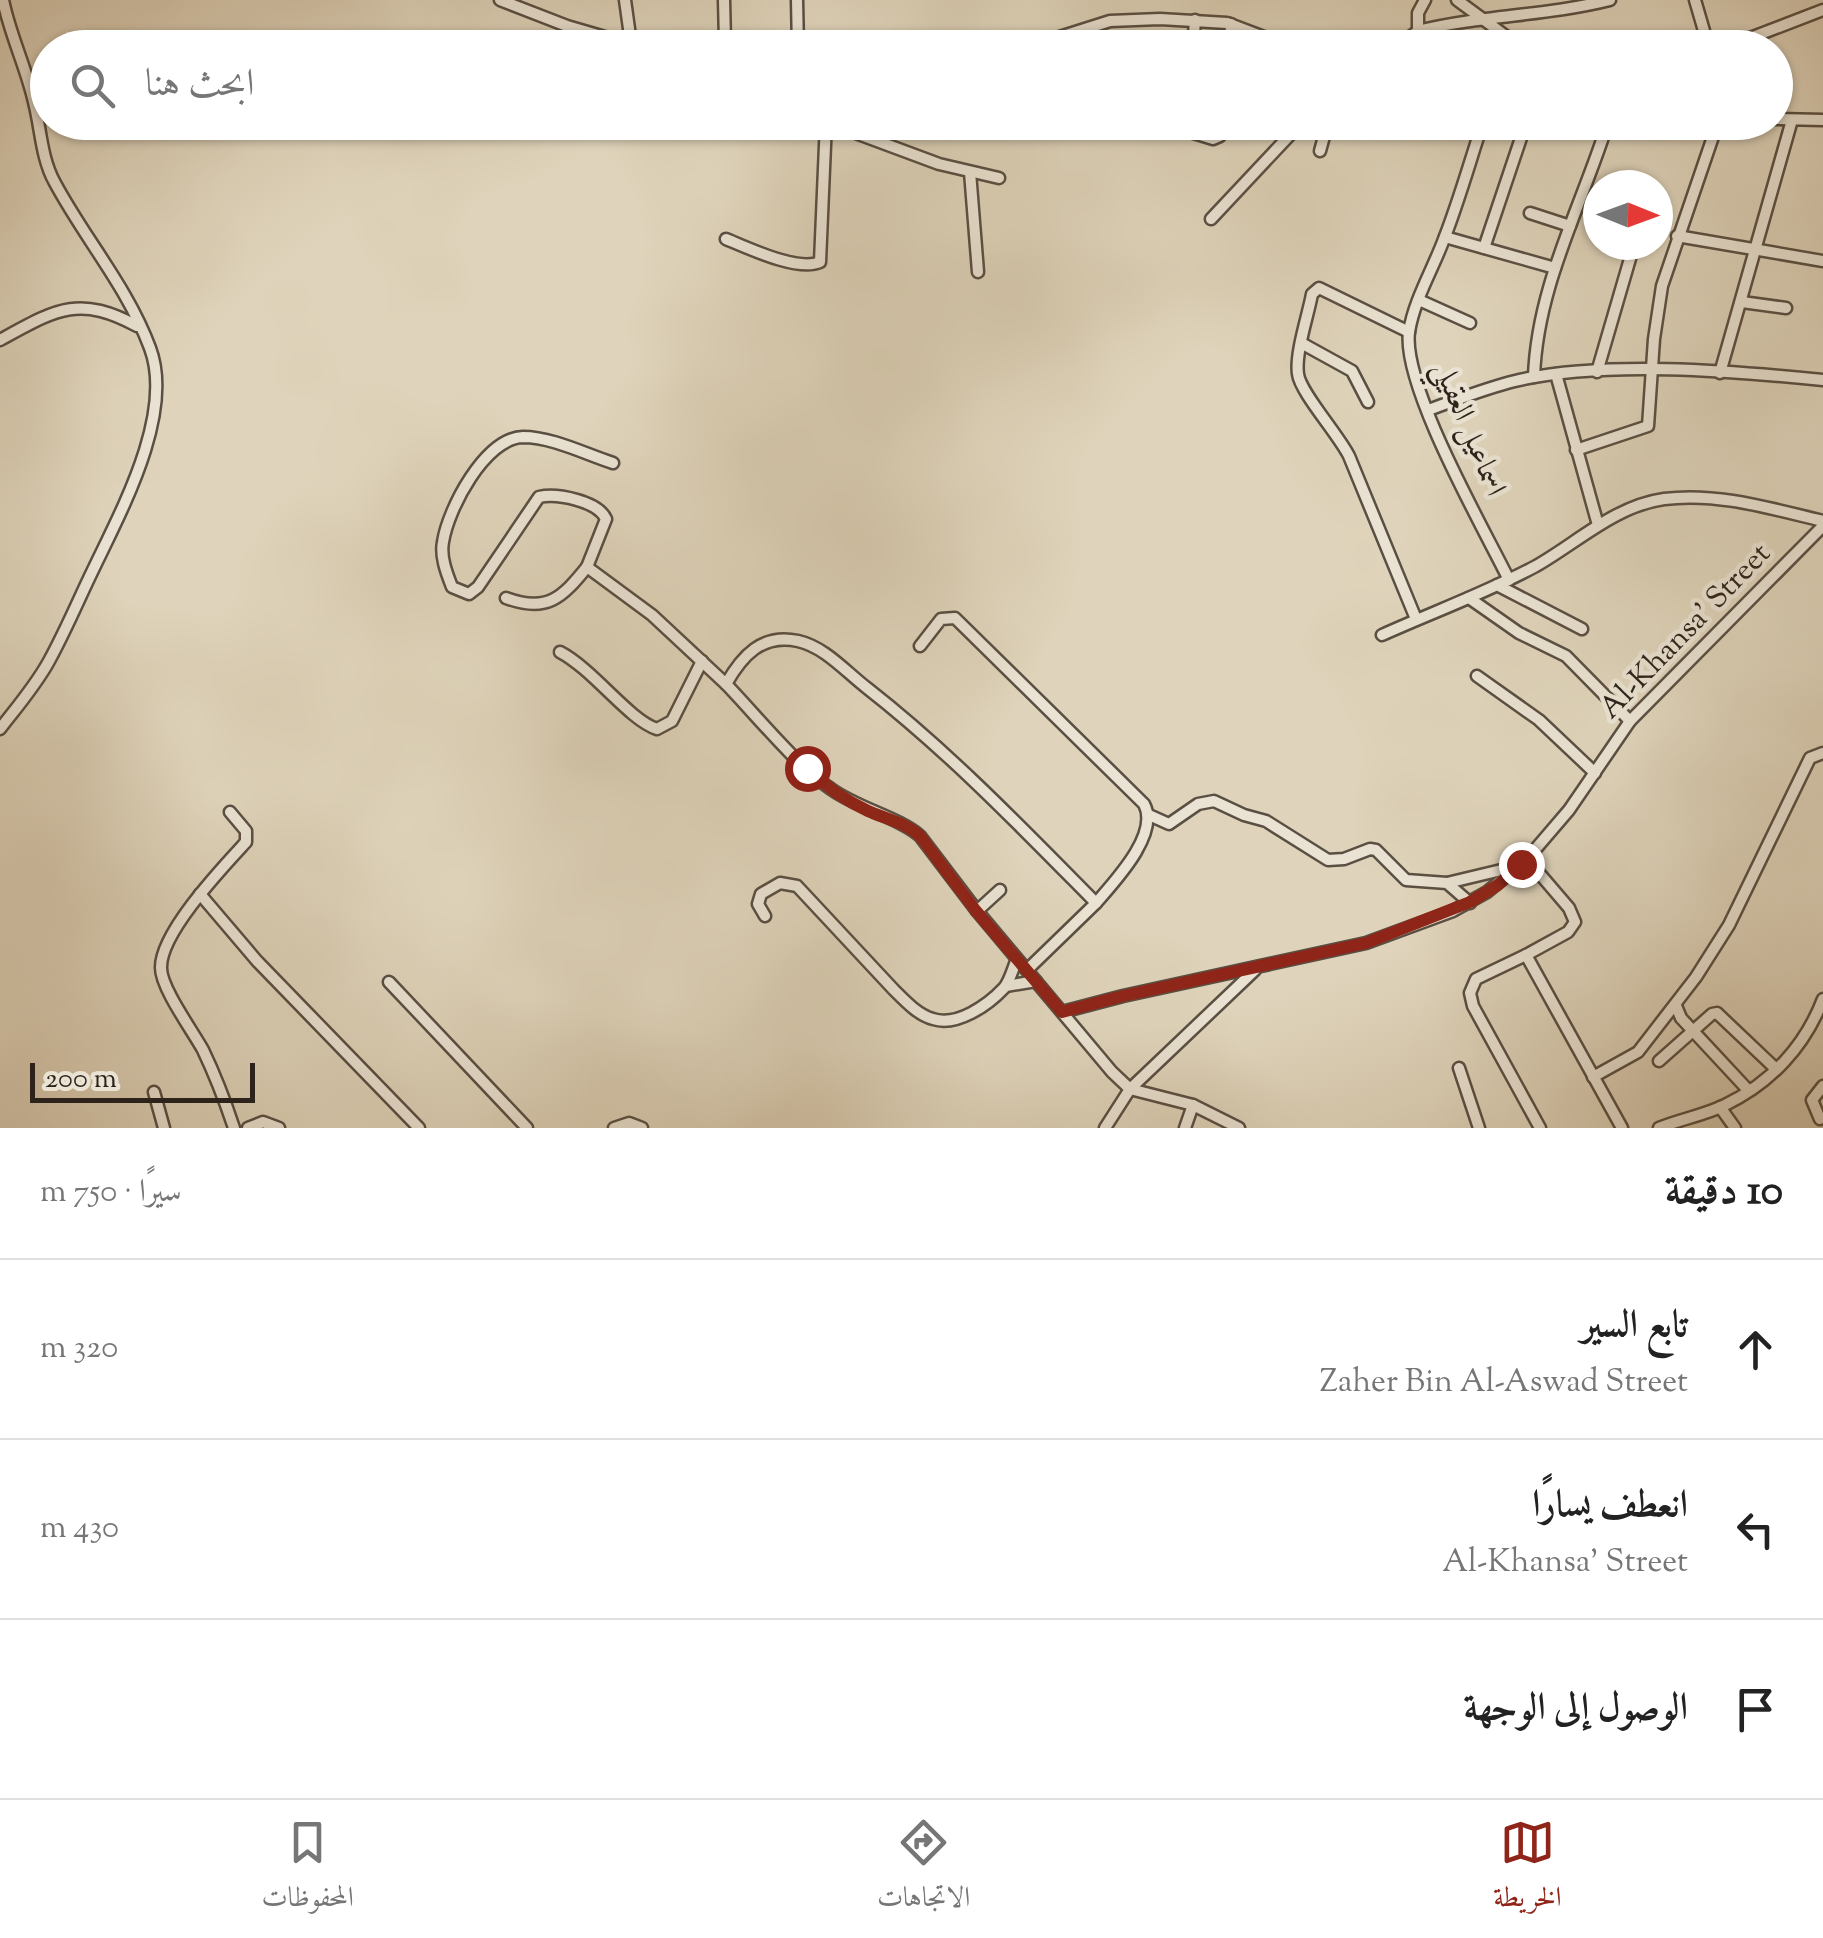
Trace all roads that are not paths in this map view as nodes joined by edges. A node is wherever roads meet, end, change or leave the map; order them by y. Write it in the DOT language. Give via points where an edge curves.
graph roads {
  1 [pos="3,0"];
  2 [pos="500,0"];
  3 [pos="626,0"];
  4 [pos="724,0"];
  5 [pos="797,0"];
  6 [pos="1425,0"];
  7 [pos="1457,0"];
  8 [pos="1610,0"];
  9 [pos="1696,0"];
  10 [pos="1823,10"];
  11 [pos="1479,17"];
  12 [pos="1194,20"];
  13 [pos="1232,24"];
  14 [pos="581,30"];
  15 [pos="630,30"];
  16 [pos="725,30"];
  17 [pos="795,30"];
  18 [pos="1082,30"];
  19 [pos="1194,30"];
  20 [pos="1232,30"];
  21 [pos="1247,30"];
  22 [pos="1418,30"];
  23 [pos="1426,30"];
  24 [pos="1494,30"];
  25 [pos="1704,30"];
  26 [pos="1771,30"];
  27 [pos="30,91"];
  28 [pos="1793,120"];
  29 [pos="1823,120"];
  30 [pos="41,140"];
  31 [pos="825,140"];
  32 [pos="878,140"];
  33 [pos="1285,140"];
  34 [pos="1323,140"];
  35 [pos="1477,140"];
  36 [pos="1520,140"];
  37 [pos="1601,140"];
  38 [pos="1712,140"];
  39 [pos="1787,140"];
  40 [pos="1320,151"];
  41 [pos="970,172"];
  42 [pos="998,178"];
  43 [pos="1530,214"];
  44 [pos="1211,219"];
  45 [pos="1570,226"];
  46 [pos="1677,236"];
  47 [pos="1445,237"];
  48 [pos="726,239"];
  49 [pos="1484,248"];
  50 [pos="1756,251"];
  51 [pos="1630,260"];
  52 [pos="1823,261"];
  53 [pos="1555,268"];
  54 [pos="978,272"];
  55 [pos="1419,300"];
  56 [pos="1742,302"];
  57 [pos="1786,308"];
  58 [pos="1470,323"];
  59 [pos="140,327"];
  60 [pos="1409,332"];
  61 [pos="0,340"];
  62 [pos="1302,344"];
  63 [pos="1652,370"];
  64 [pos="1597,372"];
  65 [pos="1720,373"];
  66 [pos="1556,374"];
  67 [pos="1534,377"];
  68 [pos="1823,380"];
  69 [pos="1368,402"];
  70 [pos="1428,410"];
  71 [pos="1576,450"];
  72 [pos="613,463"];
  73 [pos="1823,523"];
  74 [pos="1598,526"];
  75 [pos="588,567"];
  76 [pos="1509,580"];
  77 [pos="1497,586"];
  78 [pos="506,598"];
  79 [pos="1469,598"];
  80 [pos="1416,619"];
  81 [pos="1582,629"];
  82 [pos="1382,635"];
  83 [pos="920,646"];
  84 [pos="560,652"];
  85 [pos="702,661"];
  86 [pos="1476,676"];
  87 [pos="726,684"];
  88 [pos="1630,721"];
  89 [pos="0,729"];
  90 [pos="1823,753"];
  91 [pos="1594,773"];
  92 [pos="230,812"];
  93 [pos="1149,815"];
  94 [pos="1524,862"];
  95 [pos="1447,883"];
  96 [pos="1000,890"];
  97 [pos="200,894"];
  98 [pos="1470,902"];
  99 [pos="1096,903"];
  100 [pos="976,911"];
  101 [pos="765,916"];
  102 [pos="1526,955"];
  103 [pos="1016,959"];
  104 [pos="1256,969"];
  105 [pos="1026,970"];
  106 [pos="1036,981"];
  107 [pos="389,982"];
  108 [pos="1006,986"];
  109 [pos="1823,999"];
  110 [pos="1676,1006"];
  111 [pos="1062,1012"];
  112 [pos="1816,1029"];
  113 [pos="1692,1030"];
  114 [pos="1659,1061"];
  115 [pos="1459,1068"];
  116 [pos="1776,1069"];
  117 [pos="1594,1076"];
  118 [pos="1823,1086"];
  119 [pos="1130,1090"];
  120 [pos="1748,1090"];
  121 [pos="154,1092"];
  122 [pos="1193,1105"];
  123 [pos="1720,1107"];
  124 [pos="1820,1119"];
  125 [pos="164,1128"];
  126 [pos="234,1128"];
  127 [pos="248,1128"];
  128 [pos="279,1128"];
  129 [pos="420,1128"];
  130 [pos="527,1128"];
  131 [pos="614,1128"];
  132 [pos="642,1128"];
  133 [pos="1105,1128"];
  134 [pos="1185,1128"];
  135 [pos="1239,1128"];
  136 [pos="1479,1128"];
  137 [pos="1540,1128"];
  138 [pos="1622,1128"];
  139 [pos="1659,1128"];
  140 [pos="1734,1128"];
  1 -- 27 [label="street"];
  2 -- 14 [label="street"];
  3 -- 15 [label="street"];
  4 -- 16 [label="street"];
  5 -- 17 [label="street"];
  6 -- 22 [label="street"];
  7 -- 11 [label="street"];
  8 -- 11 [label="street"];
  9 -- 25 [label="street"];
  10 -- 26 [label="street"];
  11 -- 23 [label="street"];
  11 -- 24 [label="street"];
  12 -- 13 [label="street"];
  12 -- 18 [label="street" via="1110,21"];
  12 -- 19 [label="street"];
  13 -- 20 [label="street"];
  13 -- 21 [label="street"];
  28 -- 29 [label="street"];
  30 -- 59 [label="street" via="54,182"];
  31 -- 48 [label="street" via="820,262 794,262"];
  32 -- 41 [label="street"];
  33 -- 44 [label="street"];
  34 -- 40 [label="street"];
  35 -- 47 [label="street, اسماعيل العقيلي"];
  36 -- 49 [label="street"];
  37 -- 45 [label="street"];
  38 -- 46 [label="street"];
  39 -- 50 [label="street"];
  41 -- 42 [label="street"];
  41 -- 54 [label="street"];
  43 -- 45 [label="street"];
  45 -- 53 [label="street"];
  46 -- 50 [label="street"];
  46 -- 63 [label="street" via="1658,304"];
  47 -- 49 [label="street"];
  47 -- 55 [label="street, اسماعيل العقيلي"];
  49 -- 53 [label="street"];
  50 -- 52 [label="street"];
  50 -- 56 [label="street"];
  51 -- 64 [label="street"];
  53 -- 67 [label="street" via="1541,314"];
  55 -- 58 [label="street"];
  55 -- 60 [label="street, اسماعيل العقيلي"];
  56 -- 57 [label="street"];
  56 -- 65 [label="street"];
  59 -- 61 [label="street" via="74,306"];
  59 -- 89 [label="street" via="152,350 156,390 135,479 48,663"];
  60 -- 62 [label="street" via="1321,288 1312,294"];
  60 -- 70 [label="street, اسماعيل العقيلي"];
  62 -- 69 [label="street" via="1352,371"];
  62 -- 80 [label="street" via="1298,378 1341,439"];
  63 -- 64 [label="street"];
  63 -- 65 [label="street"];
  63 -- 71 [label="street" via="1648,426"];
  64 -- 66 [label="street"];
  65 -- 68 [label="street"];
  66 -- 67 [label="street"];
  66 -- 71 [label="street"];
  67 -- 70 [label="street"];
  70 -- 76 [label="street, اسماعيل العقيلي"];
  71 -- 74 [label="street"];
  72 -- 75 [label="street" via="537,439 500,444 462,494 442,544 452,587 469,594 536,500 552,496 605,515"];
  73 -- 74 [label="street" via="1730,500 1684,498 1641,504"];
  73 -- 88 [label="street, Al-Khansa' Street"];
  74 -- 76 [label="street"];
  75 -- 78 [label="street" via="547,603"];
  75 -- 85 [label="street"];
  76 -- 77 [label="street"];
  77 -- 79 [label="street"];
  77 -- 81 [label="street"];
  79 -- 80 [label="street"];
  79 -- 88 [label="street" via="1518,634 1566,656"];
  80 -- 82 [label="street"];
  83 -- 93 [label="street" via="941,619 955,618"];
  84 -- 85 [label="street" via="660,730 672,721"];
  85 -- 87 [label="street"];
  86 -- 91 [label="street" via="1539,720"];
  87 -- 99 [label="street" via="751,648 800,641 845,669 975,780"];
  87 -- 100 [label="street" via="823,784 916,832"];
  88 -- 91 [label="street, Al-Khansa' Street"];
  90 -- 110 [label="street" via="1810,758 1728,925"];
  91 -- 94 [label="street, Al-Khansa' Street"];
  92 -- 97 [label="street" via="246,842"];
  93 -- 95 [label="street" via="1172,824 1198,804 1218,802 1266,821 1328,860 1370,849 1406,880"];
  93 -- 99 [label="street" via="1134,854"];
  94 -- 95 [label="street"];
  94 -- 98 [label="street, Al-Khansa' Street"];
  94 -- 102 [label="street" via="1575,922"];
  95 -- 98 [label="street"];
  96 -- 100 [label="street"];
  97 -- 126 [label="street" via="164,954 161,974"];
  97 -- 129 [label="street"];
  98 -- 104 [label="street, Al-Khansa' Street" via="1366,943"];
  99 -- 105 [label="street"];
  100 -- 103 [label="street"];
  101 -- 108 [label="street" via="758,904 762,894 780,883 797,886 894,990 934,1020 959,1018"];
  102 -- 117 [label="street"];
  102 -- 137 [label="street" via="1476,979 1470,996"];
  103 -- 105 [label="street"];
  103 -- 108 [label="street"];
  104 -- 111 [label="street, Al-Khansa' Street"];
  104 -- 119 [label="street"];
  105 -- 106 [label="street"];
  106 -- 108 [label="street"];
  106 -- 111 [label="street"];
  107 -- 130 [label="street"];
  109 -- 112 [label="street"];
  110 -- 113 [label="street"];
  110 -- 117 [label="street" via="1638,1052"];
  111 -- 119 [label="street"];
  112 -- 116 [label="street"];
  113 -- 114 [label="street"];
  113 -- 116 [label="street" via="1717,1013"];
  113 -- 120 [label="street"];
  115 -- 136 [label="street"];
  116 -- 120 [label="street"];
  117 -- 138 [label="street"];
  118 -- 124 [label="street" via="1812,1100"];
  119 -- 122 [label="street"];
  119 -- 133 [label="street"];
  120 -- 123 [label="street"];
  121 -- 125 [label="street"];
  122 -- 134 [label="street"];
  122 -- 135 [label="street"];
  123 -- 139 [label="street"];
  123 -- 140 [label="street"];
  127 -- 128 [label="street" via="263,1122"];
  131 -- 132 [label="street"];
}
